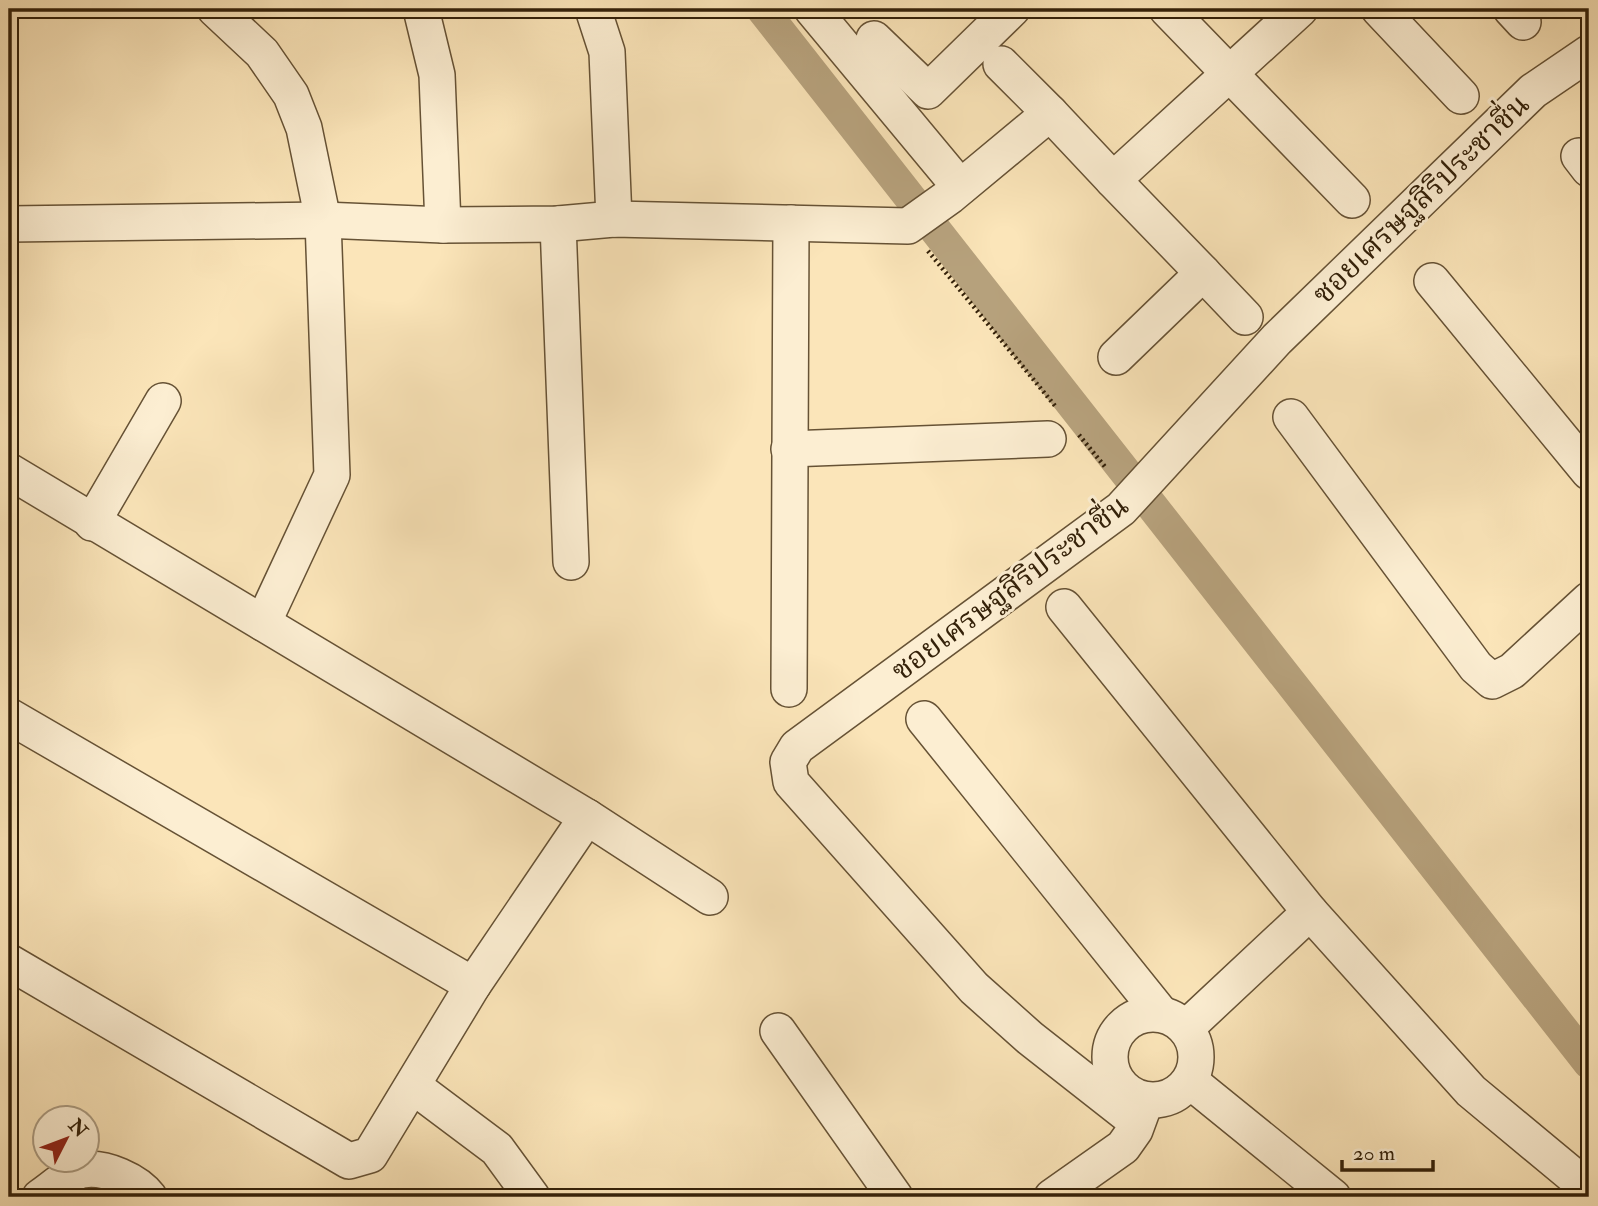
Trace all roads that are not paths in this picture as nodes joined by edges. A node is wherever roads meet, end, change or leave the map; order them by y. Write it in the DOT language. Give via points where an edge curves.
graph roads {
  1 [pos="215,9"];
  2 [pos="422,9"];
  3 [pos="593,9"];
  4 [pos="812,9"];
  5 [pos="1012,9"];
  6 [pos="1167,9"];
  7 [pos="1300,9"];
  8 [pos="1379,9"];
  9 [pos="874,39"];
  10 [pos="1589,54"];
  11 [pos="1001,64"];
  12 [pos="1227,74"];
  13 [pos="1461,96"];
  14 [pos="1050,113"];
  15 [pos="1113,180"];
  16 [pos="951,194"];
  17 [pos="1352,200"];
  18 [pos="614,219"];
  19 [pos="323,220"];
  20 [pos="791,223"];
  21 [pos="9,224"];
  22 [pos="558,224"];
  23 [pos="443,225"];
  24 [pos="1203,273"];
  25 [pos="1432,281"];
  26 [pos="1245,317"];
  27 [pos="1116,357"];
  28 [pos="163,401"];
  29 [pos="1291,417"];
  30 [pos="1061,427"];
  31 [pos="789,449"];
  32 [pos="9,471"];
  33 [pos="1589,472"];
  34 [pos="92,523"];
  35 [pos="571,562"];
  36 [pos="1589,600"];
  37 [pos="1063,607"];
  38 [pos="263,623"];
  39 [pos="789,689"];
  40 [pos="9,716"];
  41 [pos="924,719"];
  42 [pos="587,817"];
  43 [pos="710,897"];
  44 [pos="1310,912"];
  45 [pos="9,962"];
  46 [pos="473,985"];
  47 [pos="1174,1021"];
  48 [pos="778,1031"];
  49 [pos="1190,1081"];
  50 [pos="414,1086"];
  51 [pos="1135,1123"];
  52 [pos="1589,1189"];
  53 [pos="40,1197"];
  54 [pos="149,1197"];
  55 [pos="532,1197"];
  56 [pos="895,1197"];
  57 [pos="1052,1197"];
  58 [pos="1333,1197"];
  1 -- 19 [label="street" via="262,53 291,94 304,128"];
  2 -- 23 [label="street" via="437,75"];
  3 -- 18 [label="street" via="607,52"];
  4 -- 16 [label="street"];
  5 -- 9 [label="street" via="928,91"];
  6 -- 12 [label="street"];
  7 -- 12 [label="street"];
  8 -- 13 [label="street"];
  10 -- 51 [label="street, ซอยเศรษฐสิริประชาชื่น" via="1533,90 1277,339 1132,498 797,747 789,762 791,782 974,988"];
  11 -- 14 [label="street"];
  12 -- 15 [label="street"];
  12 -- 17 [label="street"];
  14 -- 15 [label="street"];
  14 -- 16 [label="street"];
  15 -- 24 [label="street"];
  16 -- 20 [label="street" via="908,226"];
  18 -- 20 [label="street"];
  18 -- 22 [label="street"];
  19 -- 21 [label="street"];
  19 -- 23 [label="street"];
  19 -- 38 [label="street" via="332,475"];
  20 -- 31 [label="street"];
  22 -- 23 [label="street"];
  22 -- 35 [label="street"];
  24 -- 26 [label="street"];
  24 -- 27 [label="street"];
  25 -- 33 [label="street"];
  28 -- 34 [label="street"];
  29 -- 36 [label="street" via="1476,667 1492,681 1512,671"];
  30 -- 31 [label="street"];
  31 -- 39 [label="street"];
  32 -- 34 [label="street"];
  34 -- 38 [label="street"];
  37 -- 44 [label="street"];
  38 -- 42 [label="street"];
  40 -- 46 [label="street"];
  41 -- 47 [label="street"];
  42 -- 43 [label="street"];
  42 -- 46 [label="street"];
  44 -- 47 [label="street"];
  44 -- 52 [label="street" via="1471,1091"];
  45 -- 50 [label="street" via="349,1161 370,1155"];
  46 -- 50 [label="street"];
  47 -- 49 [label="street" via="1196,1054"];
  47 -- 51 [label="street" via="1148,1013 1135,1017 1115,1036 1110,1049 1114,1076 1133,1095"];
  48 -- 56 [label="street"];
  49 -- 51 [label="street"];
  49 -- 58 [label="street"];
  50 -- 55 [label="street" via="497,1149"];
  51 -- 57 [label="street"];
  53 -- 54 [label="street" via="83,1170 106,1172 140,1185"];
}
